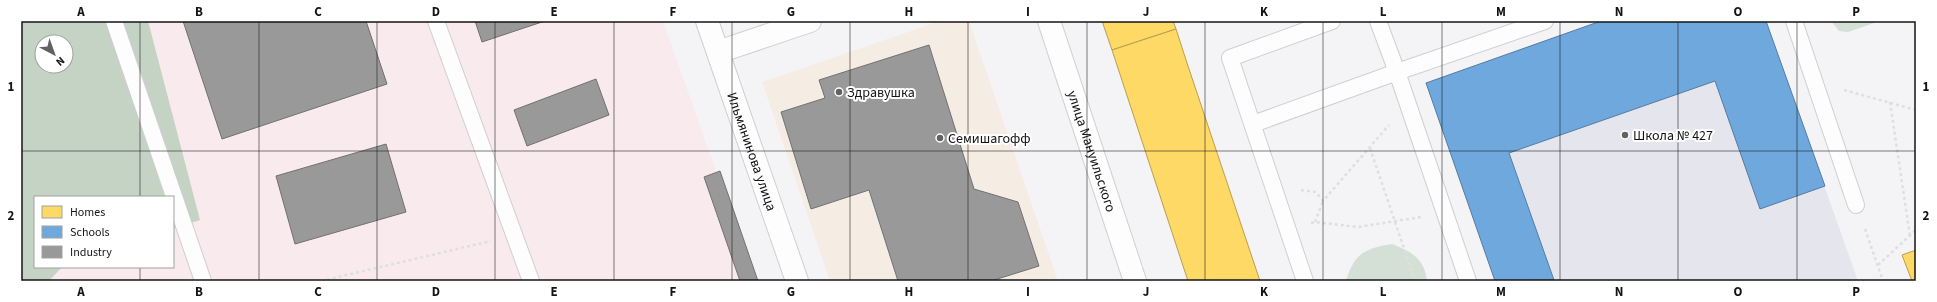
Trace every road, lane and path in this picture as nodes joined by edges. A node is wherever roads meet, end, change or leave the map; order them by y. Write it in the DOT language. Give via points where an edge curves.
graph roads {
  1 [pos="114,21"];
  2 [pos="436,21"];
  3 [pos="707,21"];
  4 [pos="810,21"];
  5 [pos="1049,21"];
  6 [pos="1332,21"];
  7 [pos="1378,21"];
  8 [pos="1545,21"];
  9 [pos="1794,21"];
  10 [pos="718,52"];
  11 [pos="1397,72"];
  12 [pos="1815,81"];
  13 [pos="1890,102"];
  14 [pos="1407,103"];
  15 [pos="1916,110"];
  16 [pos="1253,124"];
  17 [pos="1369,147"];
  18 [pos="1273,185"];
  19 [pos="174,196"];
  20 [pos="174,196"];
  21 [pos="1323,201"];
  22 [pos="1856,205"];
  23 [pos="1444,212"];
  24 [pos="1315,222"];
  25 [pos="1395,222"];
  26 [pos="1916,230"];
  27 [pos="1288,231"];
  28 [pos="514,235"];
  29 [pos="1910,236"];
  30 [pos="1878,265"];
  31 [pos="203,281"];
  32 [pos="321,281"];
  33 [pos="531,281"];
  34 [pos="797,281"];
  35 [pos="1135,281"];
  36 [pos="1305,281"];
  37 [pos="1415,281"];
  38 [pos="1468,281"];
  39 [pos="1883,281"];
  1 -- 19 [label="lane"];
  2 -- 28 [label="lane"];
  3 -- 10 [label="street, Ильмянинова улица"];
  4 -- 10 [label="street"];
  5 -- 35 [label="street, улица Мануильского"];
  6 -- 16 [label="lane" via="1230,58"];
  7 -- 11 [label="lane"];
  8 -- 11 [label="lane"];
  9 -- 12 [label="lane"];
  10 -- 34 [label="street, Ильмянинова улица"];
  11 -- 14 [label="lane"];
  11 -- 16 [label="lane"];
  12 -- 13 [label="path"];
  12 -- 22 [label="lane"];
  13 -- 15 [label="path"];
  13 -- 29 [label="path"];
  14 -- 17 [label="path"];
  14 -- 23 [label="lane"];
  16 -- 18 [label="lane"];
  17 -- 21 [label="path"];
  17 -- 25 [label="path"];
  18 -- 21 [label="path" via="1316,192"];
  18 -- 27 [label="lane"];
  20 -- 31 [label="lane"];
  21 -- 24 [label="path"];
  22 -- 30 [label="path"];
  23 -- 25 [label="path"];
  23 -- 38 [label="lane"];
  24 -- 25 [label="path" via="1358,227"];
  24 -- 27 [label="path"];
  25 -- 37 [label="path"];
  26 -- 29 [label="path"];
  27 -- 36 [label="lane"];
  28 -- 32 [label="path"];
  28 -- 33 [label="lane"];
  29 -- 30 [label="path"];
  30 -- 39 [label="path"];
}
